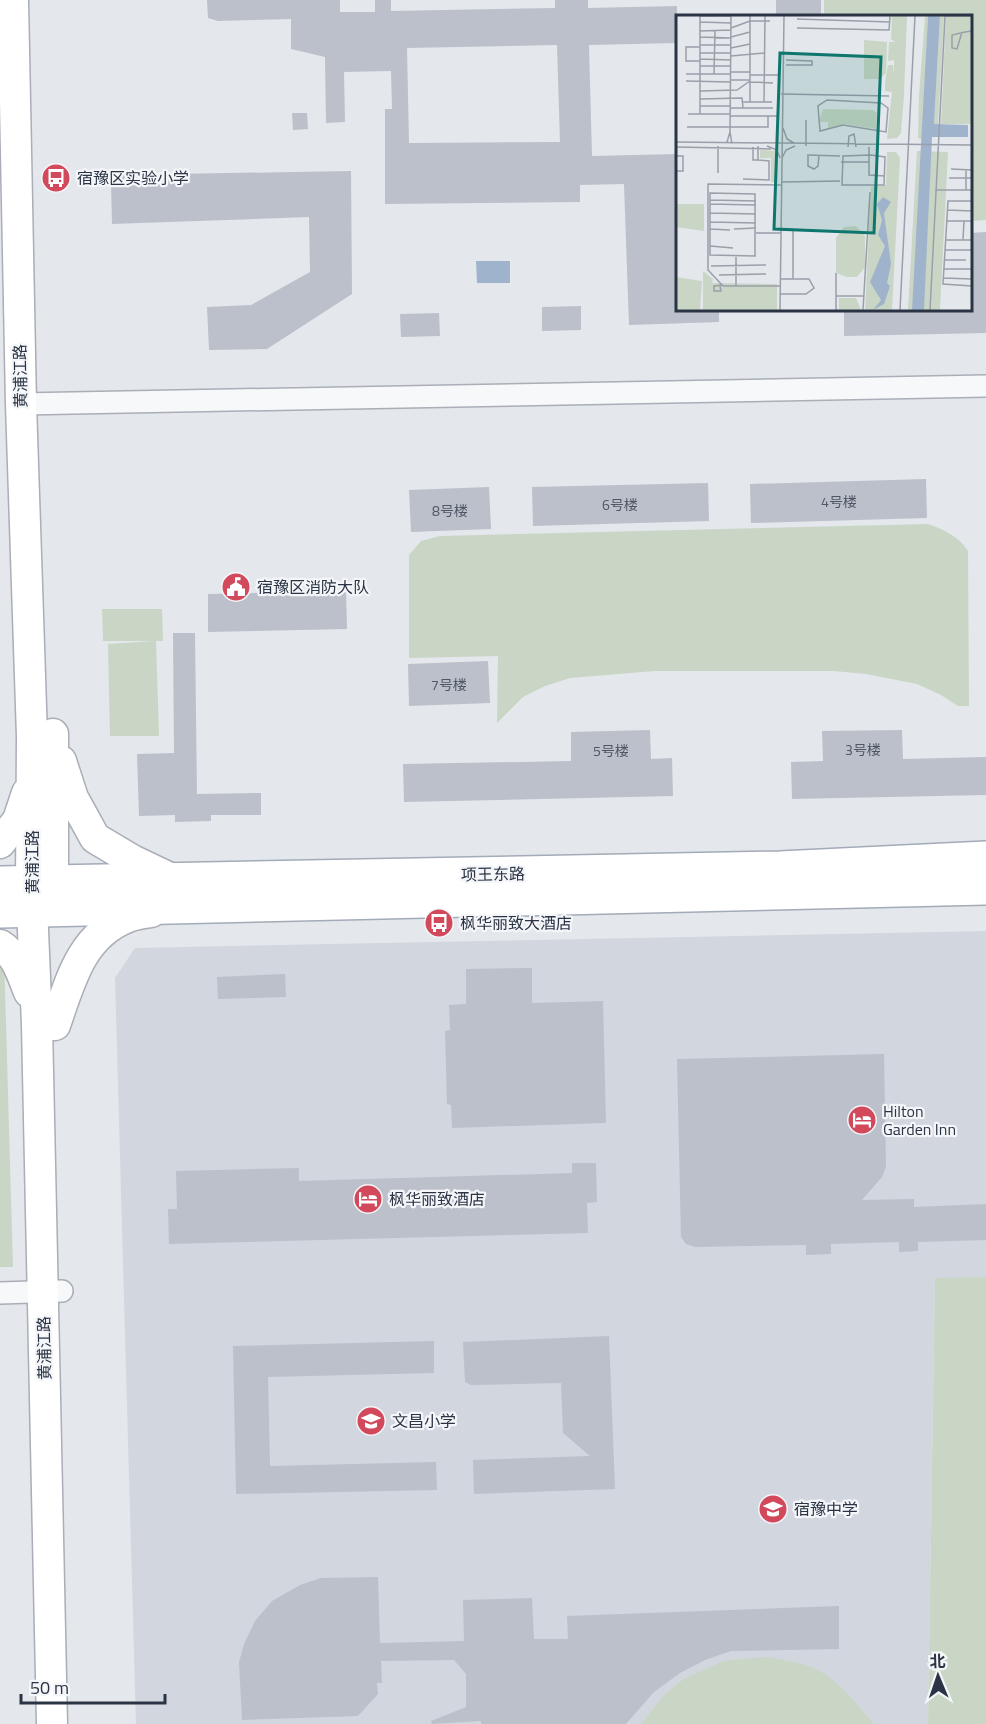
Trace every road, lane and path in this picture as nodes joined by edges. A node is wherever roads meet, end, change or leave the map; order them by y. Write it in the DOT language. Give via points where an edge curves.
graph roads {
  1 [pos="13,0"];
  2 [pos="31,0"];
  3 [pos="986,386"];
  4 [pos="31,403"];
  5 [pos="43,736"];
  6 [pos="0,843"];
  7 [pos="986,858"];
  8 [pos="986,888"];
  9 [pos="34,894"];
  10 [pos="175,894"];
  11 [pos="0,911"];
  12 [pos="0,945"];
  13 [pos="46,1025"];
  14 [pos="52,1292"];
  15 [pos="0,1293"];
  16 [pos="52,1724"];
  17 [pos="69,1724"];
  1 -- 4 [label="street, 黄浦江路"];
  2 -- 4 [label="street, 黄浦江路"];
  3 -- 4 [label="street"];
  4 -- 5 [label="street, 黄浦江路"];
  5 -- 6 [label="street" via="18,820"];
  5 -- 9 [label="street, 黄浦江路"];
  5 -- 10 [label="street" via="95,837"];
  7 -- 10 [label="main road, 项王东路"];
  8 -- 10 [label="main road, 项王东路"];
  9 -- 10 [label="main road, 项王东路"];
  9 -- 11 [label="main road, 项王东路"];
  9 -- 13 [label="street, 黄浦江路"];
  10 -- 13 [label="street" via="106,929 87,948"];
  12 -- 13 [label="street" via="12,955"];
  13 -- 14 [label="street, 黄浦江路"];
  14 -- 15 [label="street"];
  14 -- 16 [label="street, 黄浦江路"];
  14 -- 17 [label="street, 黄浦江路"];
}
